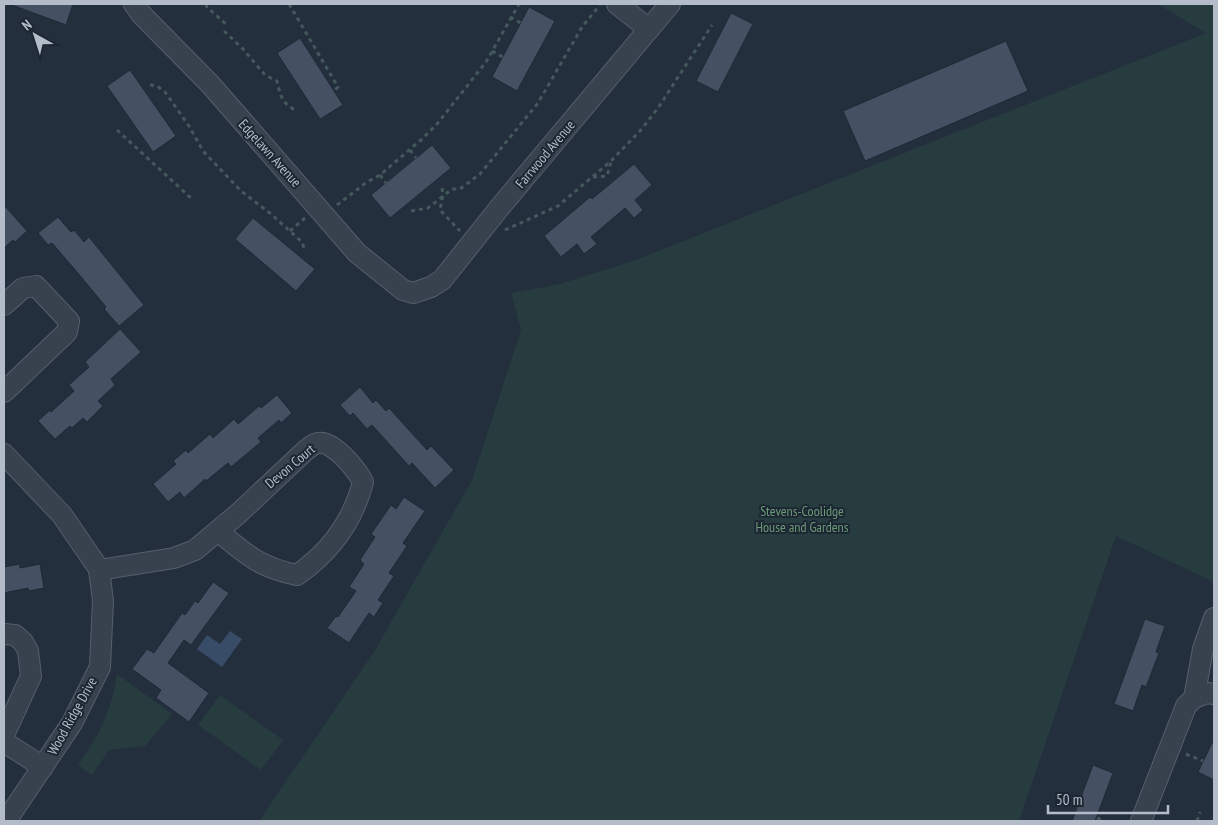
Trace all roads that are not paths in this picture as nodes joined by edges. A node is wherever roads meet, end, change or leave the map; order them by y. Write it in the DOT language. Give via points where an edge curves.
graph roads {
  1 [pos="134,4"];
  2 [pos="617,4"];
  3 [pos="670,4"];
  4 [pos="649,29"];
  5 [pos="413,293"];
  6 [pos="4,305"];
  7 [pos="4,392"];
  8 [pos="4,454"];
  9 [pos="218,532"];
  10 [pos="99,570"];
  11 [pos="1214,618"];
  12 [pos="4,634"];
  13 [pos="1214,694"];
  14 [pos="1194,698"];
  15 [pos="4,735"];
  16 [pos="4,742"];
  17 [pos="43,767"];
  18 [pos="6,821"];
  19 [pos="1141,821"];
  1 -- 5 [label="street, Edgelawn Avenue" via="210,84 357,253 403,290"];
  2 -- 4 [label="street"];
  3 -- 4 [label="street, Farrwood Avenue"];
  4 -- 5 [label="street, Farrwood Avenue" via="442,280"];
  6 -- 7 [label="street" via="23,288 36,286 69,321 67,332"];
  8 -- 10 [label="street, Wood Ridge Drive" via="62,515"];
  9 -- 9 [label="street, Devon Court" via="316,443 332,447 358,472 363,482 354,510 328,549 296,575 264,566"];
  9 -- 10 [label="street, Devon Court" via="195,550 174,558"];
  10 -- 17 [label="street, Wood Ridge Drive" via="103,601 100,667 75,717"];
  11 -- 14 [label="street" via="1203,649"];
  12 -- 15 [label="street" via="15,635 23,642 28,651 30,676"];
  13 -- 14 [label="street"];
  14 -- 19 [label="street" via="1186,706"];
  16 -- 17 [label="street"];
  17 -- 18 [label="street, Wood Ridge Drive"];
}
